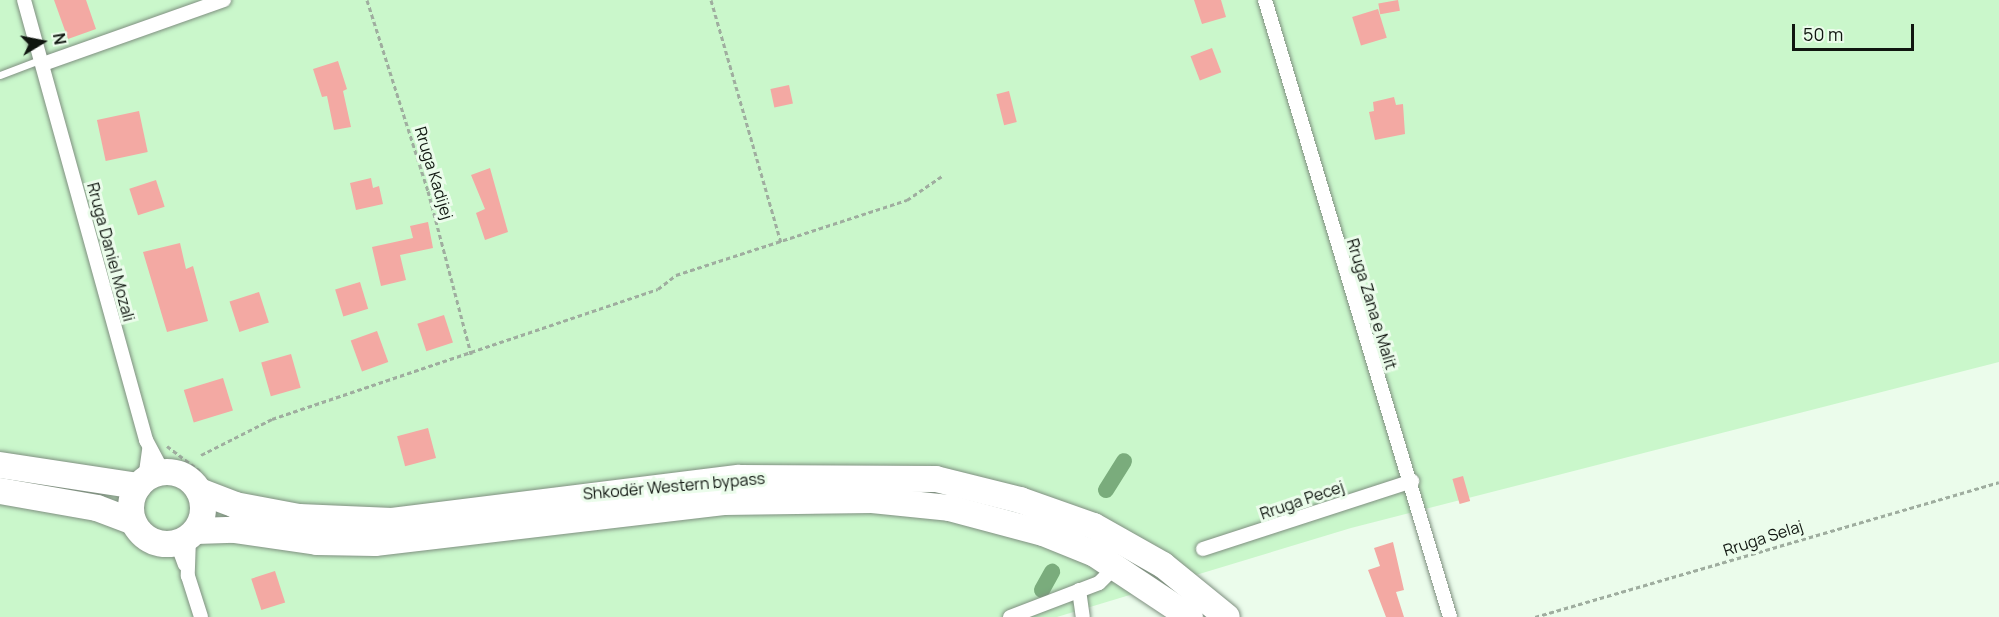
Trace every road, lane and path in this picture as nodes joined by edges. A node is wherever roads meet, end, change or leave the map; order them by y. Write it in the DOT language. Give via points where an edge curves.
graph roads {
  1 [pos="24,0"];
  2 [pos="224,0"];
  3 [pos="367,0"];
  4 [pos="711,0"];
  5 [pos="1265,0"];
  6 [pos="43,62"];
  7 [pos="0,75"];
  8 [pos="942,177"];
  9 [pos="781,243"];
  10 [pos="471,354"];
  11 [pos="201,454"];
  12 [pos="0,465"];
  13 [pos="149,479"];
  14 [pos="1412,481"];
  15 [pos="1999,482"];
  16 [pos="0,491"];
  17 [pos="199,491"];
  18 [pos="133,522"];
  19 [pos="188,538"];
  20 [pos="1203,549"];
  21 [pos="1116,566"];
  22 [pos="1079,590"];
  23 [pos="201,617"];
  24 [pos="1010,617"];
  25 [pos="1083,617"];
  26 [pos="1190,617"];
  27 [pos="1227,617"];
  28 [pos="1450,617"];
  29 [pos="1535,617"];
  1 -- 6 [label="street, Rruga Daniel Mozali"];
  2 -- 6 [label="street"];
  3 -- 10 [label="path, Rruga Kadijej" via="428,191"];
  4 -- 9 [label="path"];
  5 -- 14 [label="street, Rruga Zana e Malit" via="1310,158"];
  6 -- 7 [label="lane"];
  6 -- 13 [label="street, Rruga Daniel Mozali" via="149,447"];
  8 -- 9 [label="path" via="907,200"];
  9 -- 10 [label="path" via="676,275 658,289"];
  10 -- 11 [label="path" via="272,419"];
  12 -- 13 [label="highway, Shkodër Western bypass"];
  13 -- 17 [label="highway, Shkodër Western bypass" via="182,475"];
  13 -- 18 [label="highway" via="131,503"];
  14 -- 20 [label="street, Rruga Pecej"];
  14 -- 28 [label="street, Rruga Zana e Malit"];
  15 -- 29 [label="path, Rruga Selaj"];
  16 -- 18 [label="highway, Shkodër Western bypass" via="97,508"];
  17 -- 19 [label="highway" via="204,510"];
  17 -- 27 [label="highway, Shkodër Western bypass" via="236,505 299,517 392,521 739,477 936,479 1020,500 1094,526 1163,566"];
  18 -- 19 [label="highway, Shkodër Western bypass" via="153,542"];
  19 -- 21 [label="highway, Shkodër Western bypass" via="234,530 317,542 375,543 724,502 872,500 949,508 1010,521"];
  19 -- 23 [label="street" via="188,576"];
  21 -- 22 [label="street" via="1099,584"];
  21 -- 26 [label="highway, Shkodër Western bypass"];
  22 -- 24 [label="street"];
  22 -- 25 [label="street"];
}
